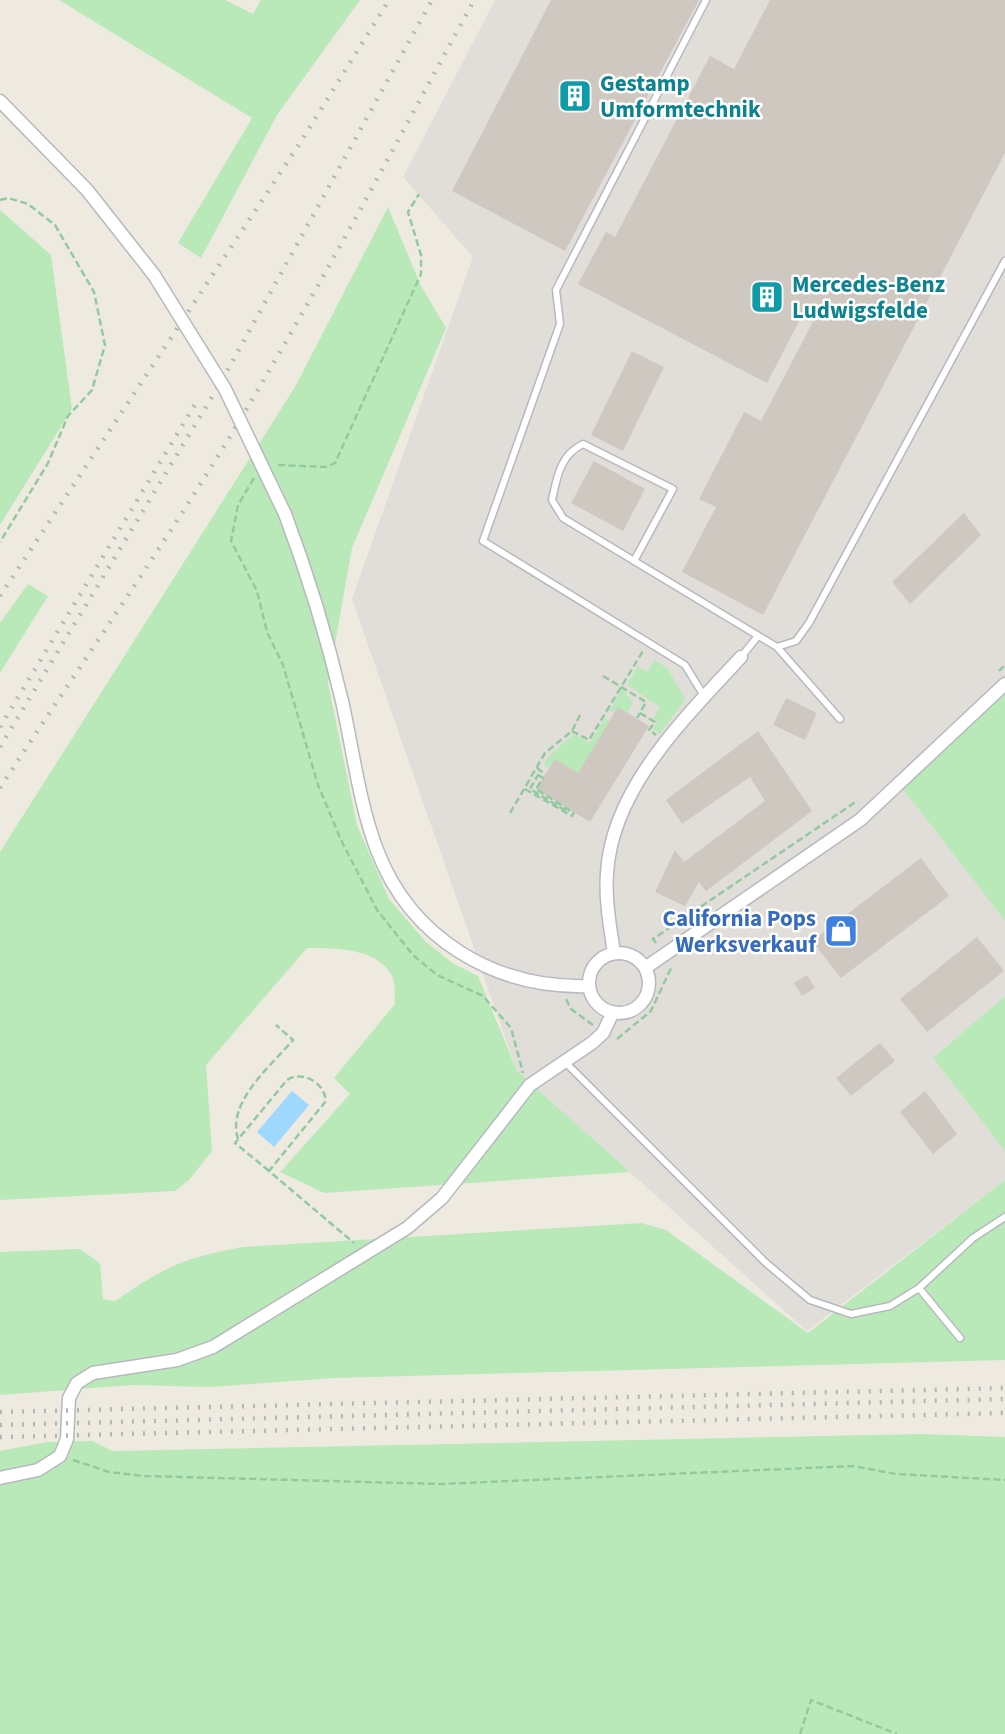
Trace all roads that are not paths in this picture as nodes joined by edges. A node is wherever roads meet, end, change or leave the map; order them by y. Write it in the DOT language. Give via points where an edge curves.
graph roads {
  1 [pos="706,0"];
  2 [pos="0,101"];
  3 [pos="1005,261"];
  4 [pos="634,561"];
  5 [pos="758,636"];
  6 [pos="777,647"];
  7 [pos="741,657"];
  8 [pos="1000,679"];
  9 [pos="704,696"];
  10 [pos="840,719"];
  11 [pos="614,953"];
  12 [pos="645,968"];
  13 [pos="589,986"];
  14 [pos="613,1012"];
  15 [pos="565,1062"];
  16 [pos="1005,1217"];
  17 [pos="919,1288"];
  18 [pos="960,1338"];
  19 [pos="0,1478"];
  1 -- 9 [label="lane" via="556,290 560,324 483,541 685,665"];
  2 -- 13 [label="street, bridge" via="87,190 154,275 231,399 285,513 331,655 371,831 397,891 433,933 469,960 530,982"];
  3 -- 6 [label="lane" via="809,623 796,641"];
  4 -- 4 [label="lane" via="563,518 552,500 569,451 583,444 673,489"];
  4 -- 5 [label="lane"];
  5 -- 6 [label="lane"];
  5 -- 7 [label="lane"];
  6 -- 10 [label="lane"];
  7 -- 9 [label="street"];
  8 -- 12 [label="street" via="860,820"];
  9 -- 11 [label="street" via="645,771 611,846 607,891"];
  11 -- 12 [label="street" via="632,956"];
  11 -- 13 [label="street" via="598,961"];
  12 -- 14 [label="street" via="649,986 642,1003 629,1011"];
  13 -- 14 [label="street" via="597,1003"];
  14 -- 15 [label="street" via="603,1033"];
  15 -- 17 [label="lane" via="678,1178 810,1300 851,1314 890,1306"];
  15 -- 19 [label="street" via="530,1085 442,1198 407,1228 213,1347 177,1360 93,1373 77,1383 69,1398 67,1439 60,1456 38,1470"];
  16 -- 17 [label="lane" via="973,1238"];
  17 -- 18 [label="lane"];
}
